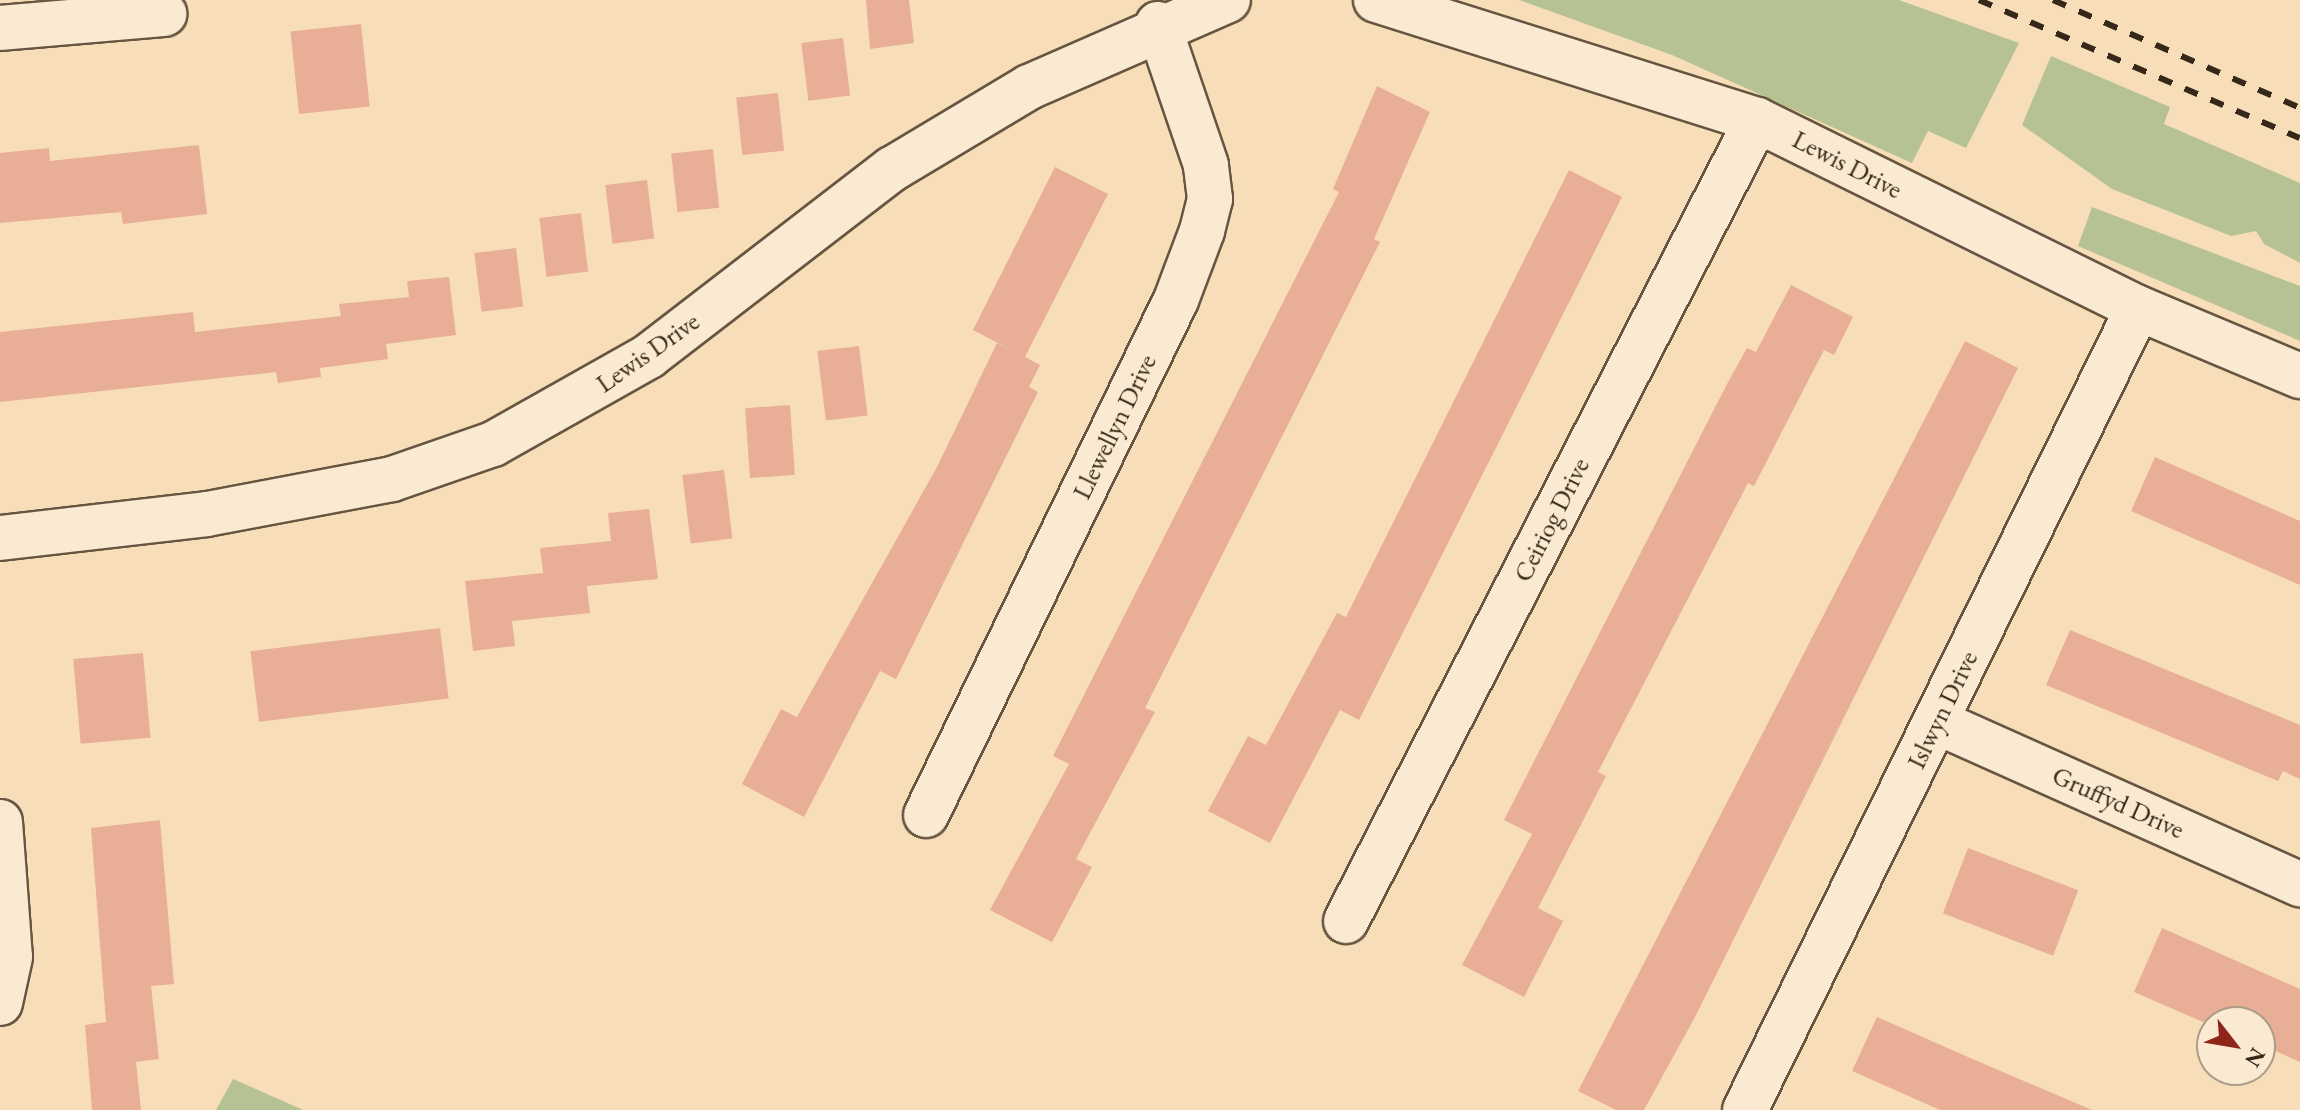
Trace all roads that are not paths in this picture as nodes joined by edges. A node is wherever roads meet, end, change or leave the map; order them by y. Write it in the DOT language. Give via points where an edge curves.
graph roads {
  1 [pos="1228,0"];
  2 [pos="1376,0"];
  3 [pos="164,14"];
  4 [pos="1158,24"];
  5 [pos="0,28"];
  6 [pos="1757,120"];
  7 [pos="2138,308"];
  8 [pos="2300,376"];
  9 [pos="0,538"];
  10 [pos="1937,722"];
  11 [pos="926,815"];
  12 [pos="0,822"];
  13 [pos="2300,884"];
  14 [pos="1346,921"];
  15 [pos="0,1003"];
  16 [pos="1745,1110"];
  1 -- 4 [label="street, Lewis Drive"];
  2 -- 6 [label="street, Lewis Drive"];
  3 -- 5 [label="street"];
  4 -- 9 [label="street, Lewis Drive" via="1029,87 892,169 649,356 493,444 392,479 207,514"];
  4 -- 11 [label="street, Llewellyn Drive" via="1206,165 1210,199 1202,231 1176,300"];
  6 -- 7 [label="street, Lewis Drive"];
  6 -- 14 [label="street, Ceiriog Drive"];
  7 -- 8 [label="street, Lewis Drive"];
  7 -- 10 [label="street, Islwyn Drive"];
  10 -- 13 [label="street, Gruffyd Drive"];
  10 -- 16 [label="street, Islwyn Drive"];
  12 -- 15 [label="street" via="10,957"];
}
